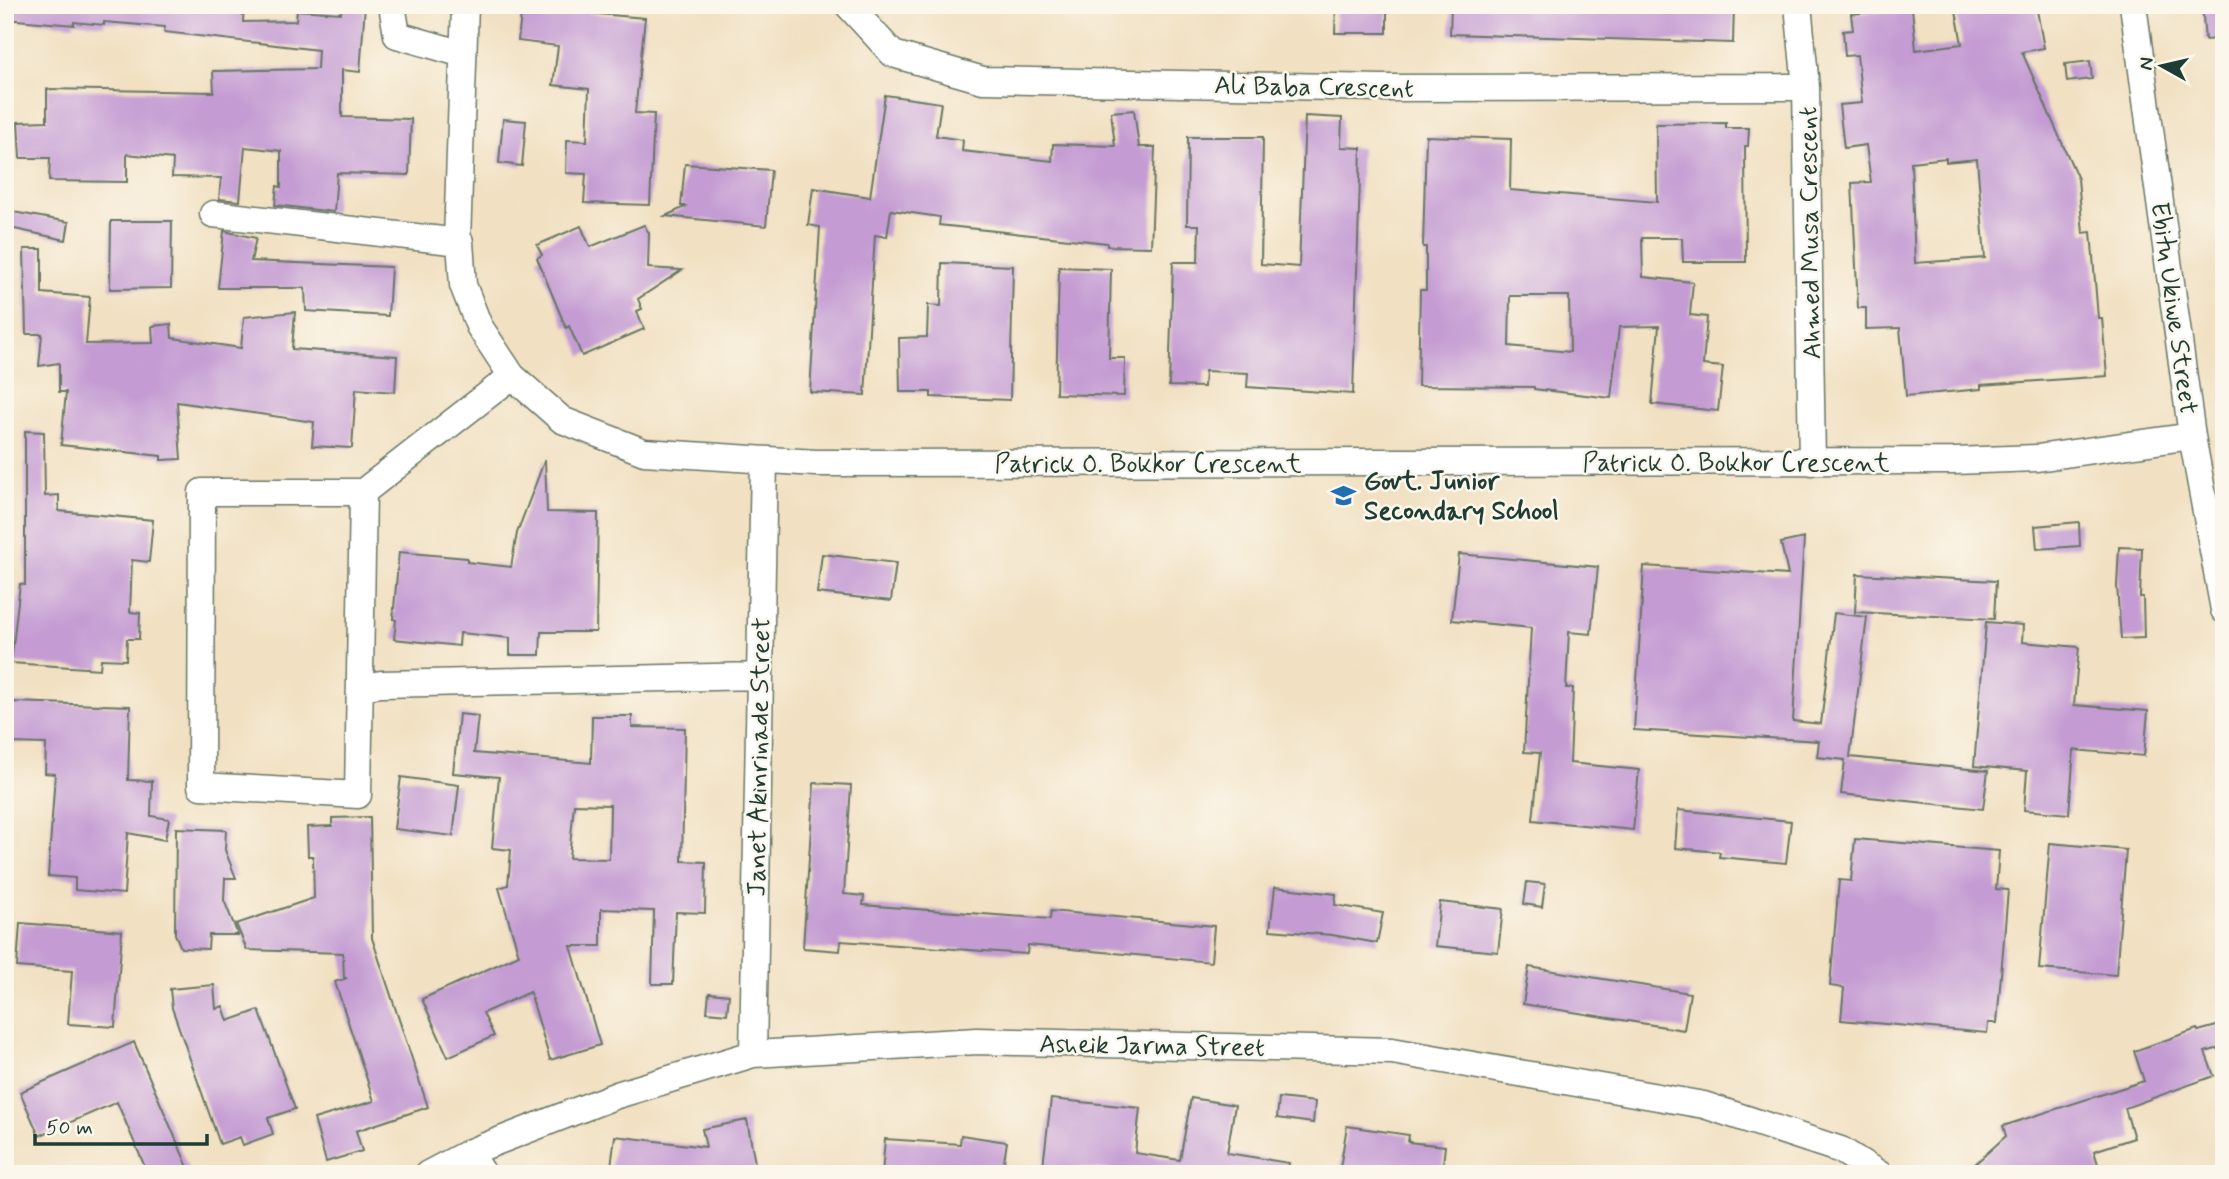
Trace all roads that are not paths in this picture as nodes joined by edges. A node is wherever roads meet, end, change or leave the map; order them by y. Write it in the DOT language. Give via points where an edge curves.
graph roads {
  1 [pos="392,5"];
  2 [pos="465,5"];
  3 [pos="848,5"];
  4 [pos="1798,5"];
  5 [pos="2133,5"];
  6 [pos="463,54"];
  7 [pos="1806,86"];
  8 [pos="213,214"];
  9 [pos="460,243"];
  10 [pos="512,376"];
  11 [pos="2192,436"];
  12 [pos="764,460"];
  13 [pos="1812,462"];
  14 [pos="363,492"];
  15 [pos="2224,610"];
  16 [pos="760,676"];
  17 [pos="360,687"];
  18 [pos="753,1054"];
  19 [pos="477,1163"];
  20 [pos="428,1174"];
  21 [pos="1880,1174"];
  1 -- 6 [label="street" via="397,35"];
  2 -- 6 [label="street, Patrick O. Bokkor Crescent"];
  3 -- 7 [label="street, Ali Baba Crescent" via="893,54 983,80 1381,88"];
  4 -- 7 [label="street, Ahmed Musa Crescent"];
  5 -- 11 [label="street, Ebitu Ukiwe Street"];
  6 -- 9 [label="street, Patrick O. Bokkor Crescent"];
  7 -- 13 [label="street, Ahmed Musa Crescent"];
  8 -- 9 [label="street"];
  9 -- 10 [label="street, Patrick O. Bokkor Crescent" via="463,285 480,326"];
  10 -- 12 [label="street, Patrick O. Bokkor Crescent" via="562,420 644,452"];
  10 -- 14 [label="street"];
  11 -- 13 [label="street, Patrick O. Bokkor Crescent" via="2037,458"];
  11 -- 15 [label="street, Ebitu Ukiwe Street"];
  12 -- 13 [label="street, Patrick O. Bokkor Crescent"];
  12 -- 16 [label="street, Janet Akinrinade Street"];
  14 -- 17 [label="street"];
  14 -- 17 [label="street" via="202,492 201,786 358,794"];
  16 -- 17 [label="street"];
  16 -- 18 [label="street, Janet Akinrinade Street"];
  18 -- 19 [label="street, Asheik Jarma Street" via="617,1095"];
  18 -- 21 [label="street, Asheik Jarma Street" via="977,1041 1392,1051 1704,1105 1841,1150"];
  19 -- 20 [label="street, Asheik Jarma Street"];
}
